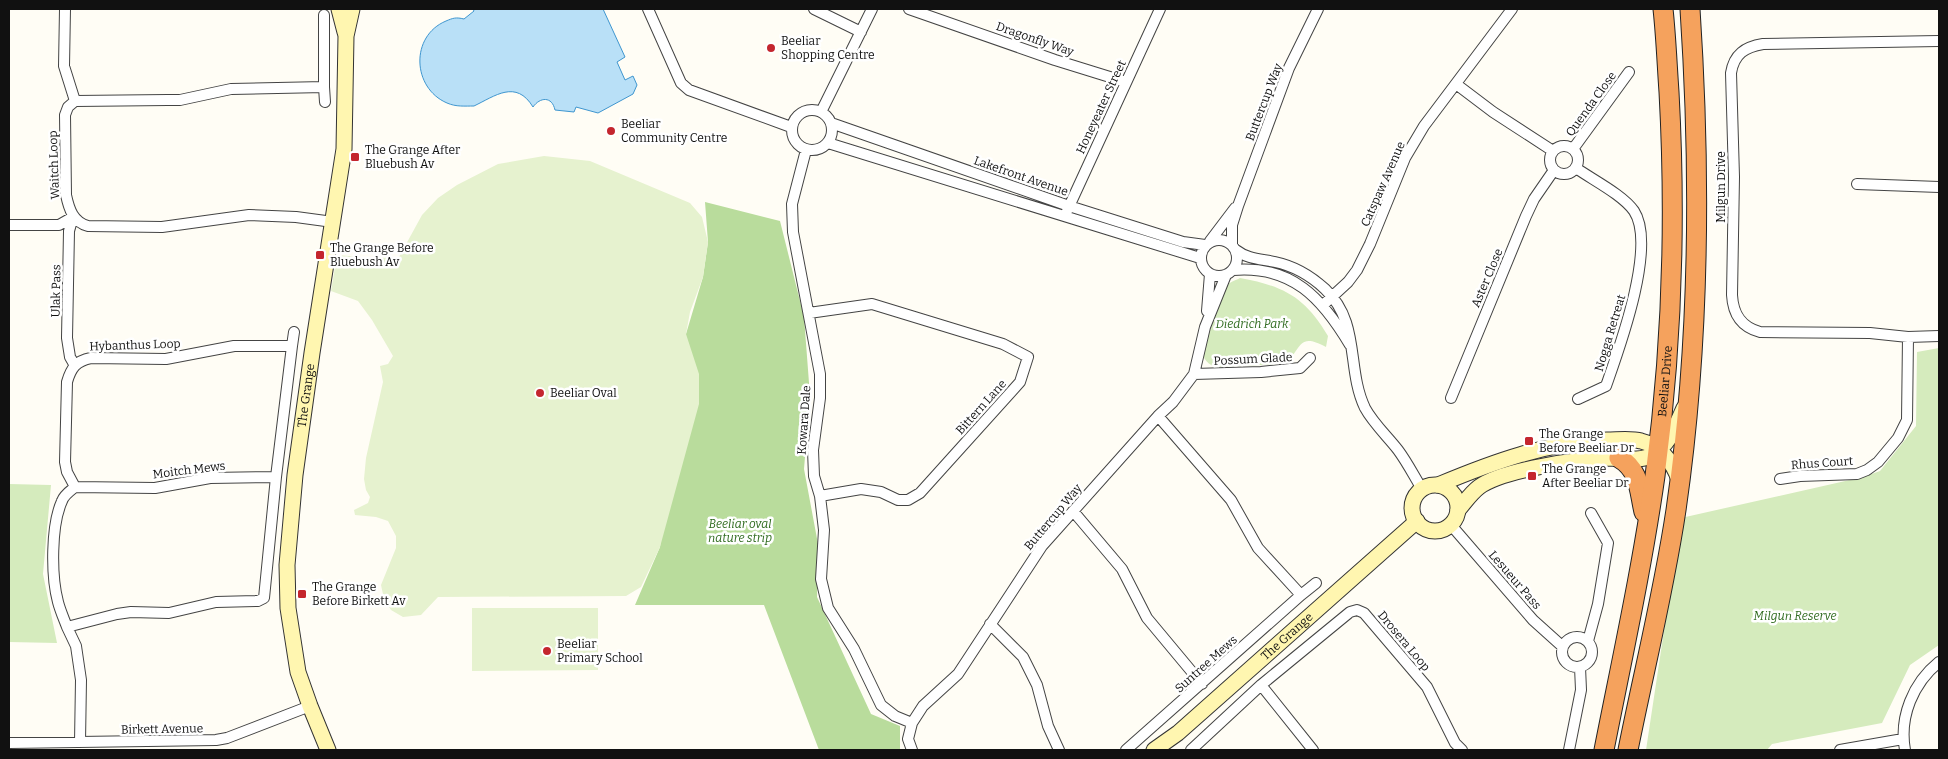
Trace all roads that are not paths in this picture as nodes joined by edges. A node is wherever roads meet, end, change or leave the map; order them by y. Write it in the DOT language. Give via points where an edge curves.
graph roads {
  1 [pos="65,9"];
  2 [pos="339,9"];
  3 [pos="352,9"];
  4 [pos="648,9"];
  5 [pos="814,9"];
  6 [pos="872,9"];
  7 [pos="909,9"];
  8 [pos="1160,9"];
  9 [pos="1318,9"];
  10 [pos="1512,9"];
  11 [pos="1663,9"];
  12 [pos="1690,9"];
  13 [pos="324,15"];
  14 [pos="861,32"];
  15 [pos="346,36"];
  16 [pos="1939,41"];
  17 [pos="1630,72"];
  18 [pos="1126,82"];
  19 [pos="1456,84"];
  20 [pos="324,86"];
  21 [pos="75,101"];
  22 [pos="325,102"];
  23 [pos="821,112"];
  24 [pos="831,124"];
  25 [pos="791,127"];
  26 [pos="828,143"];
  27 [pos="806,150"];
  28 [pos="1573,150"];
  29 [pos="1553,152"];
  30 [pos="1576,168"];
  31 [pos="1554,170"];
  32 [pos="1857,184"];
  33 [pos="1939,187"];
  34 [pos="1069,206"];
  35 [pos="1238,206"];
  36 [pos="74,217"];
  37 [pos="1064,217"];
  38 [pos="333,222"];
  39 [pos="9,225"];
  40 [pos="1207,243"];
  41 [pos="1234,248"];
  42 [pos="1200,258"];
  43 [pos="1229,272"];
  44 [pos="1210,274"];
  45 [pos="1332,296"];
  46 [pos="1323,305"];
  47 [pos="809,314"];
  48 [pos="1205,327"];
  49 [pos="294,332"];
  50 [pos="1908,336"];
  51 [pos="1939,336"];
  52 [pos="292,346"];
  53 [pos="1353,350"];
  54 [pos="1310,358"];
  55 [pos="74,364"];
  56 [pos="1194,374"];
  57 [pos="1451,398"];
  58 [pos="1578,399"];
  59 [pos="1688,399"];
  60 [pos="1158,416"];
  61 [pos="1658,450"];
  62 [pos="1619,458"];
  63 [pos="276,477"];
  64 [pos="1780,479"];
  65 [pos="1679,480"];
  66 [pos="1438,485"];
  67 [pos="75,487"];
  68 [pos="1422,489"];
  69 [pos="820,496"];
  70 [pos="1458,510"];
  71 [pos="1073,511"];
  72 [pos="1592,513"];
  73 [pos="1417,521"];
  74 [pos="1647,523"];
  75 [pos="1451,525"];
  76 [pos="1316,583"];
  77 [pos="1301,595"];
  78 [pos="990,624"];
  79 [pos="67,627"];
  80 [pos="1588,642"];
  81 [pos="1563,647"];
  82 [pos="1939,662"];
  83 [pos="1580,667"];
  84 [pos="1202,684"];
  85 [pos="1261,685"];
  86 [pos="310,706"];
  87 [pos="912,723"];
  88 [pos="1903,739"];
  89 [pos="80,742"];
  90 [pos="13,745"];
  91 [pos="145,746"];
  92 [pos="328,750"];
  93 [pos="912,750"];
  94 [pos="1059,750"];
  95 [pos="1126,750"];
  96 [pos="1154,750"];
  97 [pos="1192,750"];
  98 [pos="1313,750"];
  99 [pos="1462,750"];
  100 [pos="1569,750"];
  101 [pos="1604,750"];
  102 [pos="1628,750"];
  103 [pos="1840,750"];
  104 [pos="1904,750"];
  1 -- 21 [label="street" via="64,66"];
  2 -- 15 [label="street, The Grange"];
  3 -- 15 [label="street, The Grange"];
  4 -- 25 [label="street" via="681,83 689,90"];
  5 -- 14 [label="street"];
  6 -- 14 [label="street"];
  7 -- 18 [label="street, Dragonfly Way"];
  8 -- 18 [label="street, Honeyeater Street"];
  9 -- 35 [label="street, Buttercup Way" via="1289,68"];
  10 -- 19 [label="street, Catspaw Avenue"];
  11 -- 61 [label="highway, Beeliar Drive" via="1671,132 1672,257"];
  12 -- 59 [label="highway, Beeliar Drive" via="1697,237"];
  13 -- 20 [label="street"];
  14 -- 23 [label="street"];
  15 -- 38 [label="street, The Grange" via="344,149"];
  16 -- 50 [label="street, Milgun Drive" via="1763,44 1743,50 1731,73 1734,177 1732,295 1737,316 1751,329 1760,332"];
  17 -- 28 [label="street, Quenda Close"];
  18 -- 34 [label="street, Honeyeater Street"];
  19 -- 29 [label="street"];
  19 -- 45 [label="street, Catspaw Avenue" via="1424,126 1406,158 1357,270"];
  20 -- 21 [label="street" via="237,88 180,100"];
  20 -- 22 [label="street"];
  21 -- 36 [label="street, Waitch Loop" via="66,110 64,124 66,195"];
  23 -- 24 [label="street"];
  23 -- 25 [label="street" via="804,111"];
  24 -- 26 [label="street"];
  24 -- 34 [label="street, Lakefront Avenue"];
  25 -- 27 [label="street" via="793,140"];
  26 -- 27 [label="street" via="813,151"];
  26 -- 37 [label="street, Lakefront Avenue"];
  27 -- 47 [label="street, Kowara Dale" via="792,204"];
  28 -- 29 [label="street" via="1565,146"];
  28 -- 30 [label="street" via="1578,158"];
  29 -- 31 [label="street" via="1550,159"];
  30 -- 31 [label="street" via="1568,174"];
  30 -- 58 [label="street, Nogga Retreat" via="1628,204 1639,220 1641,230 1636,287 1606,386"];
  31 -- 57 [label="street, Aster Close" via="1526,216"];
  32 -- 33 [label="street"];
  34 -- 37 [label="street, Honeyeater Street"];
  34 -- 40 [label="street, Lakefront Avenue" via="1183,242"];
  35 -- 40 [label="street, Buttercup Way"];
  35 -- 41 [label="street, Buttercup Way" via="1232,225"];
  36 -- 38 [label="street" via="88,226 162,227 248,215"];
  36 -- 39 [label="street" via="59,225"];
  36 -- 55 [label="street, Ulak Pass" via="69,231 67,338"];
  37 -- 42 [label="street, Lakefront Avenue"];
  38 -- 86 [label="street, The Grange" via="298,456 287,565 292,641"];
  40 -- 41 [label="street" via="1219,239"];
  40 -- 42 [label="street"];
  41 -- 43 [label="street" via="1237,260"];
  41 -- 45 [label="street" via="1242,256 1292,267"];
  42 -- 44 [label="street"];
  43 -- 44 [label="street" via="1215,276"];
  43 -- 46 [label="street" via="1250,268 1277,274 1306,290"];
  43 -- 48 [label="street, Buttercup Way"];
  44 -- 48 [label="street, Buttercup Way"];
  45 -- 46 [label="street, Catspaw Avenue"];
  45 -- 53 [label="street" via="1349,327"];
  46 -- 53 [label="street"];
  47 -- 69 [label="street, Kowara Dale" via="820,374 813,450 814,476"];
  47 -- 69 [label="street, Bittern Lane" via="872,304 1003,344 1028,357 1020,382 920,493 908,500 860,489"];
  48 -- 56 [label="street, Buttercup Way"];
  49 -- 52 [label="street"];
  50 -- 51 [label="street, Milgun Drive"];
  50 -- 64 [label="street, Rhus Court" via="1907,420 1898,438 1878,462 1857,474"];
  52 -- 55 [label="street, Hybanthus Loop" via="234,346 166,359 91,358"];
  52 -- 63 [label="street"];
  53 -- 68 [label="street" via="1358,386 1366,409 1400,452"];
  54 -- 56 [label="street, Possum Glade" via="1300,368"];
  55 -- 67 [label="street, Hybanthus Loop" via="67,382 65,462"];
  56 -- 60 [label="street, Buttercup Way"];
  59 -- 61 [label="street" via="1675,429"];
  59 -- 65 [label="highway, Beeliar Drive"];
  60 -- 71 [label="street, Buttercup Way"];
  60 -- 77 [label="street" via="1231,500 1258,548"];
  61 -- 62 [label="street" via="1642,458"];
  61 -- 65 [label="street" via="1668,458"];
  61 -- 66 [label="street" via="1641,440 1562,444 1505,458"];
  61 -- 74 [label="highway, Beeliar Drive"];
  62 -- 70 [label="street" via="1556,464 1519,472 1480,487"];
  62 -- 74 [label="highway" via="1635,473"];
  63 -- 67 [label="street, Moitch Mews" via="210,478 155,488"];
  63 -- 79 [label="street" via="262,600 216,602 169,613 130,612"];
  65 -- 102 [label="highway, Beeliar Drive" via="1670,544"];
  66 -- 68 [label="street"];
  66 -- 70 [label="street" via="1455,496"];
  67 -- 79 [label="street" via="61,502 54,544 55,585"];
  68 -- 73 [label="street" via="1412,508"];
  69 -- 87 [label="street, Kowara Dale" via="824,530 821,579 828,608 854,649 882,705"];
  70 -- 75 [label="street"];
  71 -- 78 [label="street, Buttercup Way" via="1042,546"];
  71 -- 84 [label="street" via="1122,569 1147,618"];
  72 -- 80 [label="street" via="1608,543"];
  73 -- 75 [label="street" via="1429,530 1437,531"];
  73 -- 96 [label="street, The Grange" via="1178,733"];
  74 -- 101 [label="highway, Beeliar Drive"];
  75 -- 81 [label="street, Lesueur Pass" via="1533,620"];
  76 -- 77 [label="street, Suntree Mews"];
  77 -- 84 [label="street, Suntree Mews"];
  78 -- 87 [label="street, Buttercup Way" via="958,674 923,706"];
  78 -- 94 [label="street" via="1023,657"];
  79 -- 89 [label="street" via="76,646 81,680"];
  80 -- 81 [label="street" via="1574,637"];
  80 -- 83 [label="street" via="1592,656"];
  81 -- 83 [label="street" via="1566,662"];
  82 -- 88 [label="street" via="1911,698"];
  83 -- 100 [label="street" via="1581,690"];
  84 -- 95 [label="street, Suntree Mews"];
  85 -- 97 [label="street, Drosera Loop"];
  85 -- 98 [label="street"];
  85 -- 99 [label="street, Drosera Loop" via="1350,612 1361,611 1427,687 1452,738"];
  86 -- 91 [label="street, Birkett Avenue" via="227,738"];
  86 -- 92 [label="street, The Grange"];
  87 -- 93 [label="street" via="908,739"];
  88 -- 103 [label="street"];
  88 -- 104 [label="street"];
  89 -- 90 [label="street, Birkett Avenue"];
  89 -- 91 [label="street, Birkett Avenue"];
}
